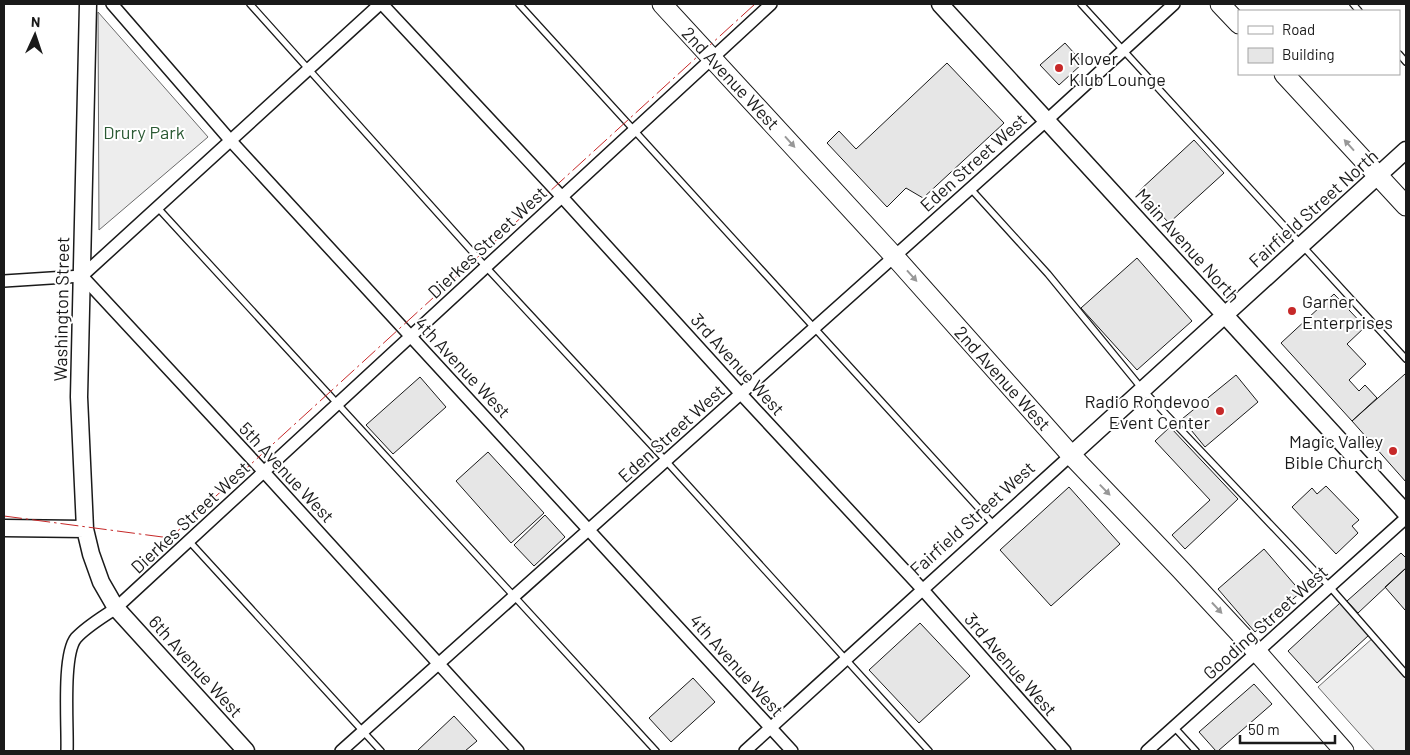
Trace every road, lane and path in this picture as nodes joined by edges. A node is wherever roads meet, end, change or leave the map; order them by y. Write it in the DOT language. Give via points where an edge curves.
graph roads {
  1 [pos="88,4"];
  2 [pos="112,4"];
  3 [pos="250,4"];
  4 [pos="381,4"];
  5 [pos="519,4"];
  6 [pos="662,4"];
  7 [pos="771,4"];
  8 [pos="940,4"];
  9 [pos="1081,4"];
  10 [pos="1174,4"];
  11 [pos="1220,4"];
  12 [pos="1238,23"];
  13 [pos="1124,50"];
  14 [pos="713,58"];
  15 [pos="309,68"];
  16 [pos="1285,75"];
  17 [pos="1047,120"];
  18 [pos="635,130"];
  19 [pos="230,140"];
  20 [pos="1406,150"];
  21 [pos="1378,176"];
  22 [pos="970,188"];
  23 [pos="562,197"];
  24 [pos="1406,206"];
  25 [pos="157,207"];
  26 [pos="1302,245"];
  27 [pos="894,256"];
  28 [pos="486,267"];
  29 [pos="82,276"];
  30 [pos="4,281"];
  31 [pos="1225,315"];
  32 [pos="814,328"];
  33 [pos="411,337"];
  34 [pos="1406,359"];
  35 [pos="1143,390"];
  36 [pos="741,394"];
  37 [pos="338,404"];
  38 [pos="1071,455"];
  39 [pos="666,461"];
  40 [pos="264,472"];
  41 [pos="1406,514"];
  42 [pos="1406,518"];
  43 [pos="994,525"];
  44 [pos="4,528"];
  45 [pos="85,529"];
  46 [pos="589,529"];
  47 [pos="189,541"];
  48 [pos="1330,587"];
  49 [pos="923,590"];
  50 [pos="514,596"];
  51 [pos="116,608"];
  52 [pos="1257,652"];
  53 [pos="846,659"];
  54 [pos="438,664"];
  55 [pos="1406,674"];
  56 [pos="1174,727"];
  57 [pos="770,728"];
  58 [pos="363,732"];
  59 [pos="67,751"];
  60 [pos="246,751"];
  61 [pos="341,751"];
  62 [pos="381,751"];
  63 [pos="518,751"];
  64 [pos="656,751"];
  65 [pos="745,751"];
  66 [pos="792,751"];
  67 [pos="929,751"];
  68 [pos="1065,751"];
  69 [pos="1147,751"];
  70 [pos="1196,751"];
  71 [pos="1344,751"];
  1 -- 29 [label="street, Washington Street"];
  2 -- 19 [label="street, 4th Avenue West"];
  3 -- 15 [label="lane"];
  4 -- 15 [label="street"];
  4 -- 23 [label="street, 3rd Avenue West"];
  5 -- 18 [label="lane"];
  6 -- 14 [label="main road, 2nd Avenue West"];
  7 -- 14 [label="street, Dierkes Street West"];
  8 -- 17 [label="street, Main Avenue North"];
  9 -- 13 [label="lane"];
  10 -- 13 [label="street, Eden Street West"];
  11 -- 12 [label="main road"];
  13 -- 17 [label="street, Eden Street West"];
  13 -- 26 [label="lane"];
  14 -- 18 [label="street, Dierkes Street West"];
  14 -- 27 [label="main road, 2nd Avenue West, one-way"];
  15 -- 19 [label="street"];
  15 -- 28 [label="lane"];
  21 -- 16 [label="main road, one-way"];
  17 -- 22 [label="street, Eden Street West"];
  17 -- 31 [label="street, Main Avenue North"];
  18 -- 23 [label="street, Dierkes Street West"];
  18 -- 32 [label="lane"];
  19 -- 25 [label="street"];
  19 -- 33 [label="street, 4th Avenue West"];
  20 -- 21 [label="street, Fairfield Street North"];
  21 -- 24 [label="main road"];
  21 -- 26 [label="street, Fairfield Street North"];
  22 -- 27 [label="street, Eden Street West"];
  22 -- 35 [label="lane" via="1048,274"];
  23 -- 28 [label="street, Dierkes Street West"];
  23 -- 36 [label="street, 3rd Avenue West"];
  25 -- 29 [label="street"];
  25 -- 37 [label="lane"];
  26 -- 31 [label="street, Fairfield Street North"];
  26 -- 34 [label="lane"];
  27 -- 32 [label="street, Eden Street West"];
  27 -- 38 [label="main road, 2nd Avenue West, one-way"];
  28 -- 33 [label="street, Dierkes Street West"];
  28 -- 39 [label="lane"];
  29 -- 30 [label="street"];
  29 -- 40 [label="street, 5th Avenue West"];
  29 -- 45 [label="street, Washington Street" via="79,397"];
  31 -- 35 [label="street, Fairfield Street West"];
  31 -- 41 [label="street, Main Avenue North"];
  32 -- 36 [label="street, Eden Street West"];
  32 -- 43 [label="lane"];
  33 -- 37 [label="street, Dierkes Street West"];
  33 -- 46 [label="street, 4th Avenue West"];
  35 -- 38 [label="street, Fairfield Street West"];
  35 -- 48 [label="lane"];
  36 -- 39 [label="street, Eden Street West"];
  36 -- 49 [label="street, 3rd Avenue West"];
  37 -- 40 [label="street, Dierkes Street West"];
  37 -- 50 [label="lane"];
  38 -- 43 [label="street, Fairfield Street West"];
  38 -- 52 [label="main road, 2nd Avenue West, one-way"];
  39 -- 46 [label="street, Eden Street West"];
  39 -- 53 [label="lane"];
  40 -- 47 [label="street, Dierkes Street West"];
  40 -- 54 [label="street, 5th Avenue West"];
  42 -- 48 [label="street, Gooding Street West"];
  43 -- 49 [label="street, Fairfield Street West"];
  44 -- 45 [label="street"];
  45 -- 51 [label="street, Washington Street" via="101,582"];
  46 -- 50 [label="street, Eden Street West"];
  46 -- 57 [label="street, 4th Avenue West"];
  47 -- 51 [label="street, Dierkes Street West"];
  47 -- 58 [label="lane"];
  48 -- 52 [label="street, Gooding Street West"];
  48 -- 55 [label="lane"];
  49 -- 53 [label="street, Fairfield Street West"];
  49 -- 68 [label="street, 3rd Avenue West"];
  50 -- 54 [label="street, Eden Street West"];
  50 -- 64 [label="lane"];
  51 -- 59 [label="street, Dierkes Street West" via="75,639 70,650 66,692"];
  51 -- 60 [label="street, 6th Avenue West"];
  52 -- 56 [label="street, Gooding Street West"];
  52 -- 71 [label="main road, 2nd Avenue West"];
  53 -- 57 [label="street, Fairfield Street West"];
  53 -- 67 [label="lane"];
  54 -- 58 [label="street, Eden Street West"];
  54 -- 63 [label="street, 5th Avenue West"];
  56 -- 69 [label="street, Gooding Street West"];
  56 -- 70 [label="lane"];
  57 -- 65 [label="street, Fairfield Street West"];
  57 -- 66 [label="street, 4th Avenue West"];
  58 -- 61 [label="street, Eden Street West"];
  58 -- 62 [label="lane"];
}
